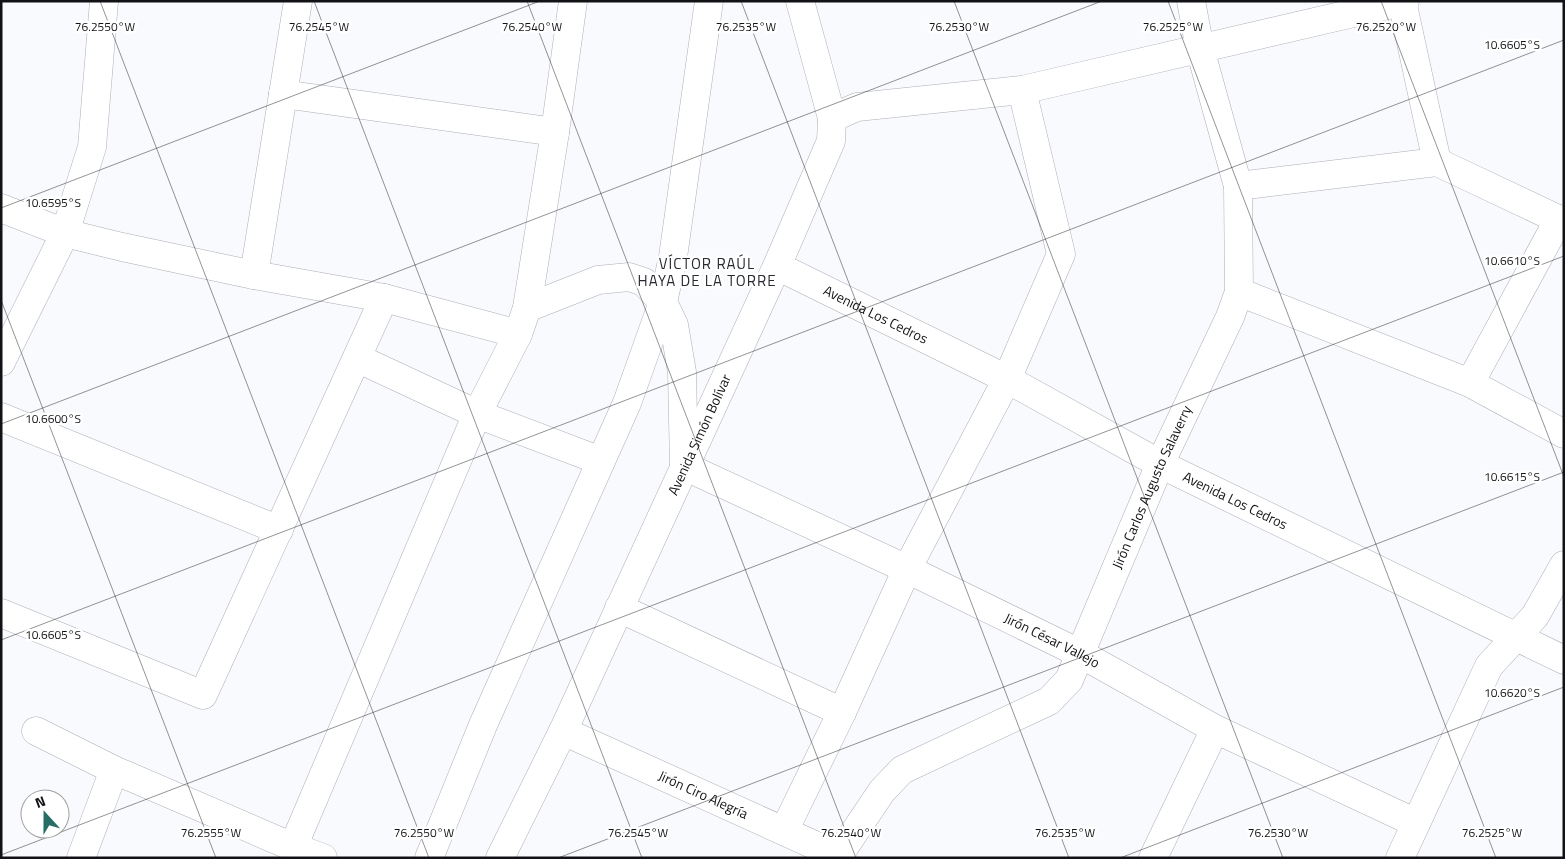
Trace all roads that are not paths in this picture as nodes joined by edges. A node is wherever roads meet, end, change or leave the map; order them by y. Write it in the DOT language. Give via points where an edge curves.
graph roads {
  1 [pos="104,1"];
  2 [pos="298,1"];
  3 [pos="573,1"];
  4 [pos="709,1"];
  5 [pos="800,1"];
  6 [pos="1191,1"];
  7 [pos="1403,2"];
  8 [pos="1200,49"];
  9 [pos="1022,90"];
  10 [pos="282,94"];
  11 [pos="832,118"];
  12 [pos="555,132"];
  13 [pos="1437,162"];
  14 [pos="1238,186"];
  15 [pos="1,208"];
  16 [pos="1561,220"];
  17 [pos="65,233"];
  18 [pos="777,266"];
  19 [pos="254,275"];
  20 [pos="1239,292"];
  21 [pos="384,298"];
  22 [pos="663,302"];
  23 [pos="527,308"];
  24 [pos="518,334"];
  25 [pos="357,358"];
  26 [pos="1,362"];
  27 [pos="1007,379"];
  28 [pos="1470,383"];
  29 [pos="477,414"];
  30 [pos="1,417"];
  31 [pos="1564,434"];
  32 [pos="601,461"];
  33 [pos="1160,464"];
  34 [pos="684,466"];
  35 [pos="278,530"];
  36 [pos="1564,565"];
  37 [pos="907,570"];
  38 [pos="619,608"];
  39 [pos="1,613"];
  40 [pos="1516,638"];
  41 [pos="1081,654"];
  42 [pos="1564,660"];
  43 [pos="842,712"];
  44 [pos="1215,729"];
  45 [pos="36,731"];
  46 [pos="563,731"];
  47 [pos="114,770"];
  48 [pos="1416,823"];
  49 [pos="784,832"];
  50 [pos="293,847"];
  51 [pos="839,857"];
  52 [pos="81,858"];
  53 [pos="323,858"];
  54 [pos="429,858"];
  55 [pos="500,858"];
  56 [pos="1153,858"];
  57 [pos="1400,858"];
  1 -- 17 [label="street" via="92,147"];
  2 -- 10 [label="street"];
  3 -- 12 [label="street"];
  4 -- 22 [label="street" via="673,257"];
  5 -- 11 [label="street, Avenida Simón Bolívar"];
  6 -- 8 [label="street, Jirón Carlos Augusto Salaverry"];
  7 -- 8 [label="street"];
  7 -- 13 [label="street"];
  8 -- 9 [label="street"];
  8 -- 14 [label="street, Jirón Carlos Augusto Salaverry"];
  9 -- 11 [label="street" via="857,107"];
  9 -- 27 [label="street" via="1061,254"];
  10 -- 12 [label="street"];
  10 -- 19 [label="street"];
  11 -- 18 [label="street, Avenida Simón Bolívar" via="831,141"];
  12 -- 23 [label="street"];
  13 -- 14 [label="street"];
  13 -- 16 [label="street"];
  14 -- 20 [label="street, Jirón Carlos Augusto Salaverry"];
  15 -- 17 [label="street"];
  16 -- 28 [label="street"];
  17 -- 19 [label="street"];
  17 -- 26 [label="street"];
  18 -- 27 [label="street, Avenida Los Cedros"];
  18 -- 34 [label="street, Avenida Simón Bolívar"];
  19 -- 21 [label="street"];
  20 -- 28 [label="street"];
  20 -- 33 [label="street, Jirón Carlos Augusto Salaverry"];
  21 -- 24 [label="street"];
  21 -- 25 [label="street"];
  22 -- 23 [label="street" via="644,282 629,277 598,280"];
  22 -- 32 [label="street" via="627,403"];
  22 -- 34 [label="street" via="674,325 682,372"];
  23 -- 24 [label="street"];
  24 -- 29 [label="street"];
  25 -- 29 [label="street"];
  25 -- 35 [label="street"];
  27 -- 33 [label="street, Avenida Los Cedros"];
  27 -- 37 [label="street"];
  28 -- 31 [label="street"];
  29 -- 32 [label="street"];
  29 -- 50 [label="street"];
  30 -- 35 [label="street"];
  32 -- 54 [label="street" via="483,726"];
  33 -- 40 [label="street, Avenida Los Cedros"];
  33 -- 41 [label="street, Jirón Carlos Augusto Salaverry"];
  34 -- 37 [label="street, Jirón César Vallejo"];
  34 -- 38 [label="street, Avenida Simón Bolívar"];
  35 -- 39 [label="street" via="203,695"];
  36 -- 40 [label="street" via="1535,616"];
  37 -- 41 [label="street, Jirón César Vallejo"];
  37 -- 43 [label="street"];
  38 -- 43 [label="street"];
  38 -- 46 [label="street, Avenida Simón Bolívar"];
  40 -- 42 [label="street, Avenida Los Cedros"];
  40 -- 48 [label="street" via="1489,666"];
  41 -- 44 [label="street, Jirón César Vallejo"];
  41 -- 51 [label="street, Jirón Carlos Augusto Salaverry" via="1069,680 1049,701 902,770 882,791"];
  43 -- 49 [label="street"];
  44 -- 48 [label="street, Jirón César Vallejo"];
  44 -- 56 [label="street"];
  45 -- 47 [label="street"];
  46 -- 49 [label="street, Jirón Ciro Alegría"];
  46 -- 55 [label="street, Avenida Simón Bolívar"];
  47 -- 50 [label="street"];
  47 -- 52 [label="street"];
  48 -- 57 [label="street"];
  49 -- 51 [label="street, Jirón Ciro Alegría"];
  50 -- 53 [label="street"];
}
